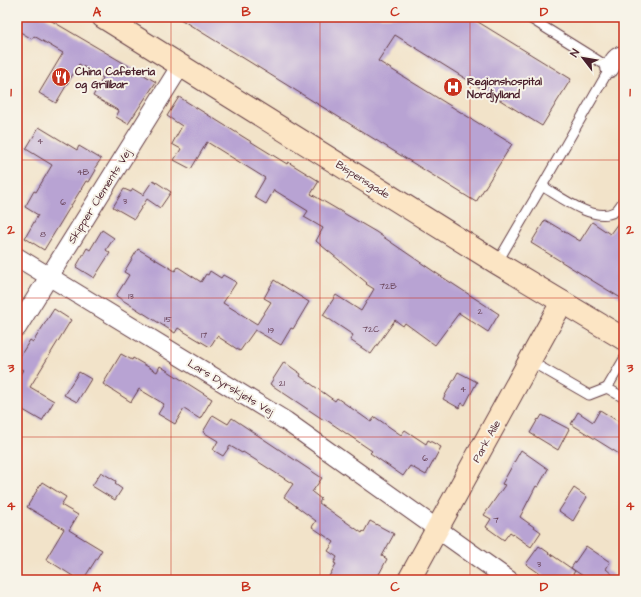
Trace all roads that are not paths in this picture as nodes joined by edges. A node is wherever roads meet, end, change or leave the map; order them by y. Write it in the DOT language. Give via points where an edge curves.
graph roads {
  1 [pos="528,17"];
  2 [pos="110,19"];
  3 [pos="624,55"];
  4 [pos="181,65"];
  5 [pos="610,68"];
  6 [pos="542,186"];
  7 [pos="624,200"];
  8 [pos="17,257"];
  9 [pos="497,263"];
  10 [pos="49,276"];
  11 [pos="562,302"];
  12 [pos="17,328"];
  13 [pos="623,337"];
  14 [pos="624,359"];
  15 [pos="530,360"];
  16 [pos="607,388"];
  17 [pos="624,398"];
  18 [pos="438,529"];
  19 [pos="409,580"];
  20 [pos="509,580"];
  1 -- 5 [label="lane"];
  2 -- 4 [label="street, Bispensgade"];
  3 -- 5 [label="street" via="616,58"];
  4 -- 9 [label="street, Bispensgade"];
  4 -- 10 [label="street, Skipper Clements Vej"];
  5 -- 6 [label="lane"];
  6 -- 7 [label="lane" via="581,210 595,214 614,212"];
  6 -- 9 [label="lane"];
  8 -- 10 [label="street, Lars Dyrskjøts Vej"];
  9 -- 11 [label="street, Bispensgade"];
  10 -- 12 [label="street, Skipper Clements Vej"];
  10 -- 18 [label="street, Lars Dyrskjøts Vej" via="286,421"];
  11 -- 13 [label="street, Bispensgade"];
  11 -- 15 [label="street, Park Alle"];
  14 -- 16 [label="lane"];
  15 -- 16 [label="lane" via="589,395"];
  15 -- 18 [label="street, Park Alle"];
  16 -- 17 [label="lane"];
  18 -- 19 [label="street, Park Alle"];
  18 -- 20 [label="street, Lars Dyrskjøts Vej"];
}
